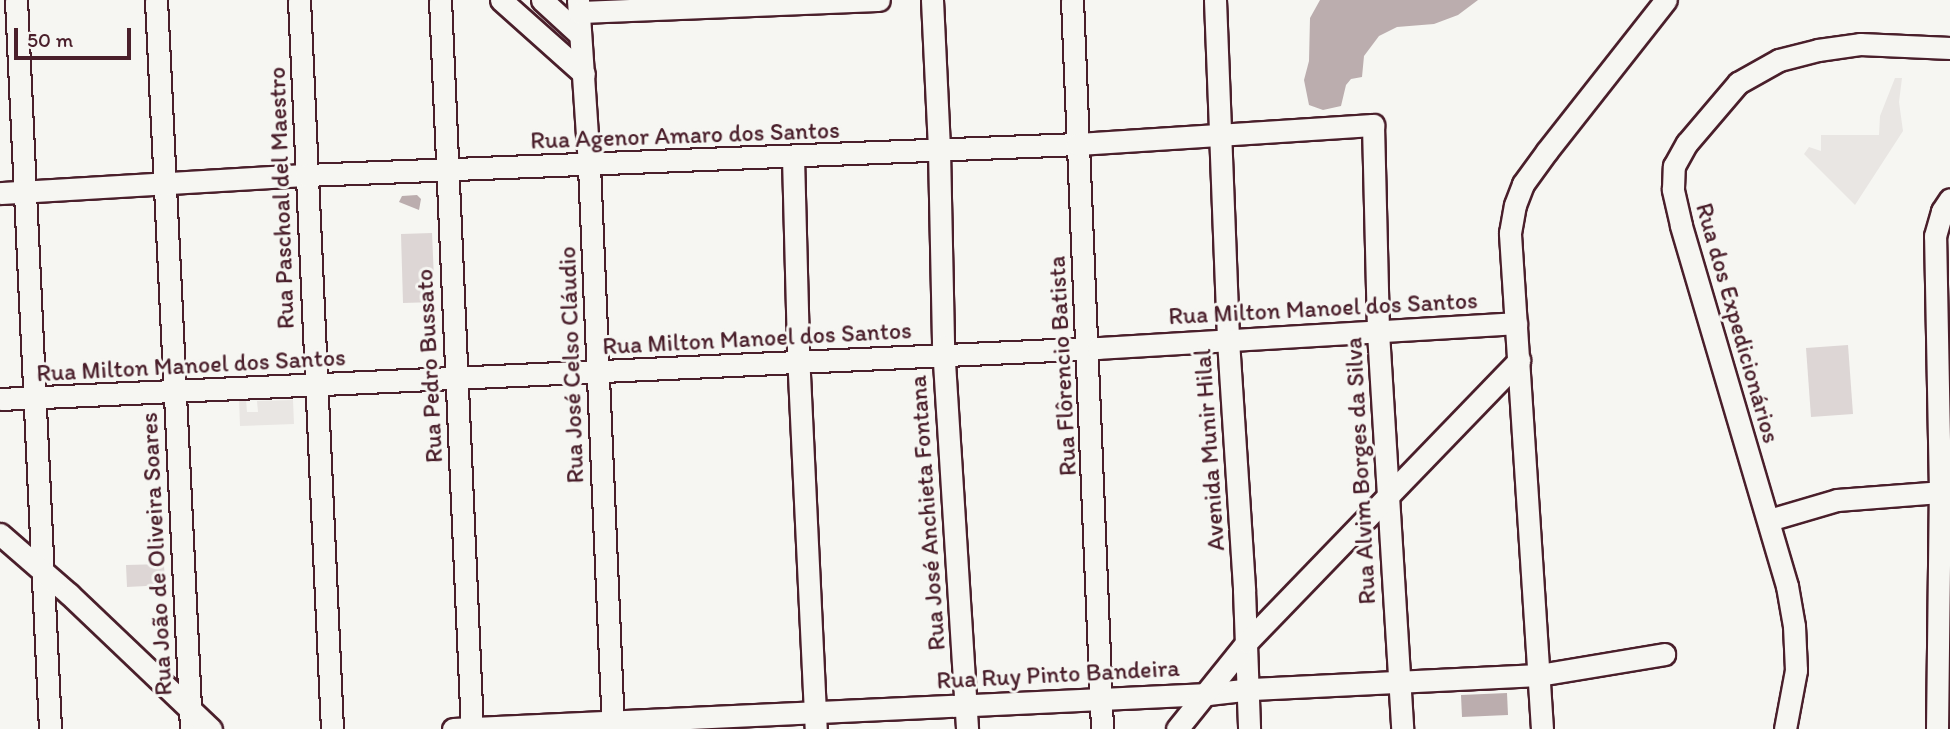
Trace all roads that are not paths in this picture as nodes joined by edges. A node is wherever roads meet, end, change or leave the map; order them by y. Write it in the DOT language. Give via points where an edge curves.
graph roads {
  1 [pos="16,0"];
  2 [pos="156,0"];
  3 [pos="299,0"];
  4 [pos="440,0"];
  5 [pos="501,0"];
  6 [pos="541,0"];
  7 [pos="879,0"];
  8 [pos="932,0"];
  9 [pos="1072,0"];
  10 [pos="1215,0"];
  11 [pos="1666,0"];
  12 [pos="578,6"];
  13 [pos="526,24"];
  14 [pos="579,34"];
  15 [pos="1950,48"];
  16 [pos="584,74"];
  17 [pos="1373,125"];
  18 [pos="1221,134"];
  19 [pos="1077,144"];
  20 [pos="939,150"];
  21 [pos="793,157"];
  22 [pos="589,166"];
  23 [pos="445,170"];
  24 [pos="306,175"];
  25 [pos="166,182"];
  26 [pos="26,191"];
  27 [pos="0,193"];
  28 [pos="1950,199"];
  29 [pos="1516,323"];
  30 [pos="1378,332"];
  31 [pos="1228,340"];
  32 [pos="1088,349"];
  33 [pos="944,355"];
  34 [pos="798,360"];
  35 [pos="1519,360"];
  36 [pos="597,373"];
  37 [pos="457,378"];
  38 [pos="315,386"];
  39 [pos="175,390"];
  40 [pos="0,399"];
  41 [pos="36,399"];
  42 [pos="1940,492"];
  43 [pos="1387,497"];
  44 [pos="1769,520"];
  45 [pos="0,534"];
  46 [pos="45,572"];
  47 [pos="69,594"];
  48 [pos="46,611"];
  49 [pos="1247,642"];
  50 [pos="1664,654"];
  51 [pos="1539,675"];
  52 [pos="1399,681"];
  53 [pos="1248,689"];
  54 [pos="1208,694"];
  55 [pos="1101,698"];
  56 [pos="188,704"];
  57 [pos="966,704"];
  58 [pos="816,721"];
  59 [pos="612,725"];
  60 [pos="50,729"];
  61 [pos="191,729"];
  62 [pos="211,729"];
  63 [pos="332,729"];
  64 [pos="453,729"];
  65 [pos="472,729"];
  66 [pos="967,729"];
  67 [pos="1102,729"];
  68 [pos="1177,729"];
  69 [pos="1249,729"];
  70 [pos="1402,729"];
  71 [pos="1542,729"];
  72 [pos="1785,729"];
  73 [pos="1937,729"];
  1 -- 26 [label="street"];
  2 -- 25 [label="street, Rua João de Oliveira Soares"];
  3 -- 24 [label="street, Rua Paschoal del Maestro"];
  4 -- 23 [label="street, Rua Pedro Bussato"];
  5 -- 13 [label="street"];
  6 -- 14 [label="street"];
  7 -- 12 [label="street"];
  8 -- 20 [label="street, Rua José Anchieta Fontana"];
  9 -- 19 [label="street, Rua Flôrencio Batista"];
  10 -- 18 [label="street, Avenida Munir Hilal"];
  11 -- 29 [label="street" via="1523,184 1510,233"];
  12 -- 14 [label="street, Rua José Celso Cláudio"];
  13 -- 14 [label="street" via="552,37"];
  13 -- 16 [label="street"];
  14 -- 16 [label="street, Rua José Celso Cláudio"];
  15 -- 44 [label="street, Rua dos Expedicionários" via="1860,44 1779,60 1738,82 1687,143 1674,166 1673,189 1681,225"];
  16 -- 22 [label="street, Rua José Celso Cláudio"];
  17 -- 18 [label="street, Rua Agenor Amaro dos Santos"];
  17 -- 30 [label="street, Rua Alvim Borges da Silva"];
  18 -- 19 [label="street, Rua Agenor Amaro dos Santos"];
  18 -- 31 [label="street, Avenida Munir Hilal"];
  19 -- 20 [label="street, Rua Agenor Amaro dos Santos"];
  19 -- 32 [label="street, Rua Flôrencio Batista"];
  20 -- 21 [label="street, Rua Agenor Amaro dos Santos"];
  20 -- 33 [label="street, Rua José Anchieta Fontana"];
  21 -- 22 [label="street, Rua Agenor Amaro dos Santos"];
  21 -- 34 [label="street"];
  22 -- 23 [label="street, Rua Agenor Amaro dos Santos"];
  22 -- 36 [label="street, Rua José Celso Cláudio"];
  23 -- 24 [label="street, Rua Agenor Amaro dos Santos"];
  23 -- 37 [label="street, Rua Pedro Bussato"];
  24 -- 25 [label="street, Rua Agenor Amaro dos Santos"];
  24 -- 38 [label="street, Rua Paschoal del Maestro"];
  25 -- 26 [label="street, Rua Agenor Amaro dos Santos"];
  25 -- 39 [label="street, Rua João de Oliveira Soares"];
  26 -- 27 [label="street, Rua Agenor Amaro dos Santos"];
  26 -- 41 [label="street"];
  28 -- 42 [label="street" via="1935,236"];
  29 -- 30 [label="street, Rua Milton Manoel dos Santos"];
  29 -- 35 [label="street"];
  30 -- 31 [label="street, Rua Milton Manoel dos Santos"];
  30 -- 43 [label="street, Rua Alvim Borges da Silva"];
  31 -- 32 [label="street, Rua Milton Manoel dos Santos"];
  31 -- 49 [label="street, Avenida Munir Hilal"];
  32 -- 33 [label="street, Rua Milton Manoel dos Santos"];
  32 -- 55 [label="street, Rua Flôrencio Batista"];
  33 -- 34 [label="street, Rua Milton Manoel dos Santos"];
  33 -- 57 [label="street, Rua José Anchieta Fontana"];
  34 -- 36 [label="street, Rua Milton Manoel dos Santos"];
  34 -- 58 [label="street"];
  35 -- 43 [label="street"];
  35 -- 51 [label="street"];
  36 -- 37 [label="street, Rua Milton Manoel dos Santos"];
  36 -- 59 [label="street, Rua José Celso Cláudio"];
  37 -- 38 [label="street, Rua Milton Manoel dos Santos"];
  37 -- 65 [label="street, Rua Pedro Bussato"];
  38 -- 39 [label="street, Rua Milton Manoel dos Santos"];
  38 -- 63 [label="street, Rua Paschoal del Maestro"];
  39 -- 41 [label="street, Rua Milton Manoel dos Santos"];
  39 -- 56 [label="street, Rua João de Oliveira Soares"];
  40 -- 41 [label="street, Rua Milton Manoel dos Santos"];
  41 -- 46 [label="street"];
  42 -- 44 [label="street" via="1837,500"];
  42 -- 73 [label="street"];
  43 -- 49 [label="street"];
  43 -- 52 [label="street, Rua Alvim Borges da Silva"];
  44 -- 72 [label="street, Rua dos Expedicionários" via="1794,626 1796,670"];
  45 -- 46 [label="street"];
  46 -- 47 [label="street"];
  46 -- 48 [label="street"];
  47 -- 48 [label="street"];
  47 -- 56 [label="street"];
  48 -- 60 [label="street"];
  49 -- 53 [label="street, Avenida Munir Hilal"];
  49 -- 54 [label="street"];
  50 -- 51 [label="street, Rua Ruy Pinto Bandeira"];
  51 -- 52 [label="street, Rua Ruy Pinto Bandeira"];
  51 -- 71 [label="street"];
  52 -- 53 [label="street, Rua Ruy Pinto Bandeira"];
  52 -- 70 [label="street, Rua Alvim Borges da Silva"];
  53 -- 54 [label="street, Rua Ruy Pinto Bandeira"];
  53 -- 69 [label="street, Avenida Munir Hilal"];
  54 -- 55 [label="street, Rua Ruy Pinto Bandeira"];
  54 -- 68 [label="street"];
  55 -- 57 [label="street, Rua Ruy Pinto Bandeira"];
  55 -- 67 [label="street, Rua Flôrencio Batista"];
  56 -- 61 [label="street, Rua João de Oliveira Soares"];
  56 -- 62 [label="street"];
  57 -- 58 [label="street, Rua Ruy Pinto Bandeira"];
  57 -- 66 [label="street, Rua José Anchieta Fontana"];
  58 -- 59 [label="street, Rua Ruy Pinto Bandeira"];
  59 -- 65 [label="street, Rua Ruy Pinto Bandeira"];
  64 -- 65 [label="street, Rua Ruy Pinto Bandeira"];
}
